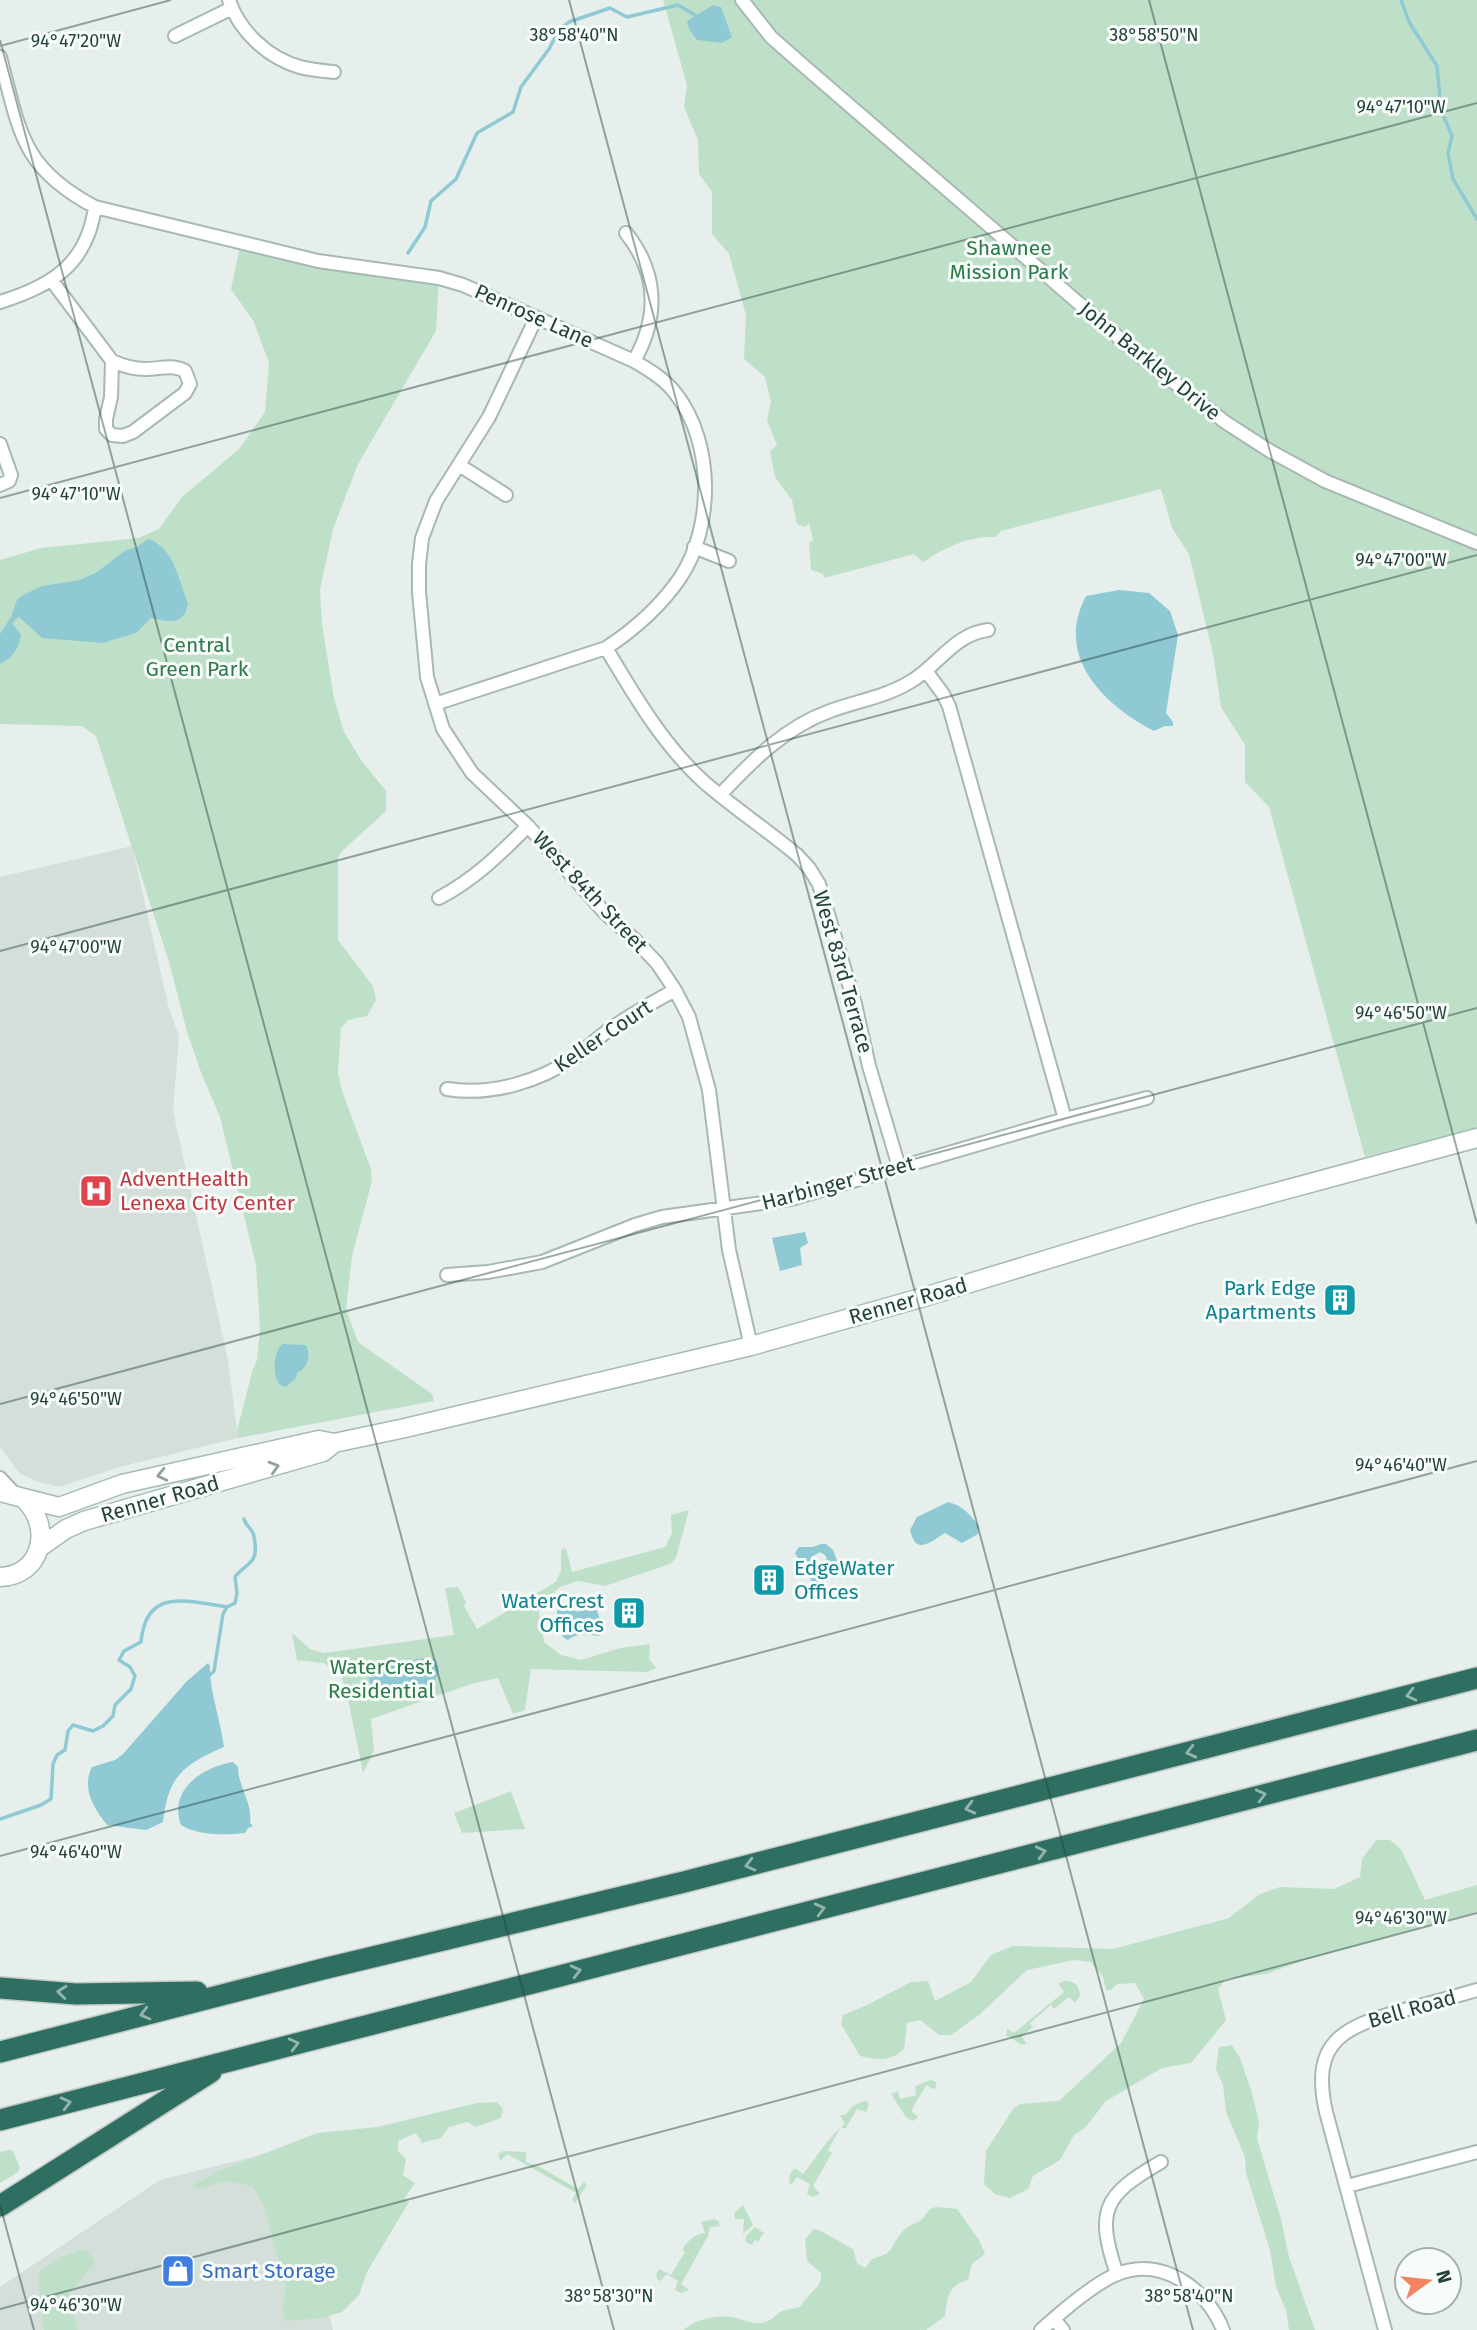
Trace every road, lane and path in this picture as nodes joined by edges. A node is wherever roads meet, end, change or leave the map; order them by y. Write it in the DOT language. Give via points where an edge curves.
graph roads {
  1 [pos="742,0"];
  2 [pos="230,4"];
  3 [pos="175,36"];
  4 [pos="0,57"];
  5 [pos="334,72"];
  6 [pos="95,207"];
  7 [pos="626,233"];
  8 [pos="52,281"];
  9 [pos="0,302"];
  10 [pos="536,318"];
  11 [pos="112,361"];
  12 [pos="634,361"];
  13 [pos="0,444"];
  14 [pos="459,465"];
  15 [pos="0,485"];
  16 [pos="506,495"];
  17 [pos="1477,544"];
  18 [pos="694,547"];
  19 [pos="729,561"];
  20 [pos="988,630"];
  21 [pos="606,648"];
  22 [pos="926,671"];
  23 [pos="435,704"];
  24 [pos="720,795"];
  25 [pos="528,826"];
  26 [pos="439,898"];
  27 [pos="675,990"];
  28 [pos="447,1089"];
  29 [pos="1147,1098"];
  30 [pos="1065,1119"];
  31 [pos="1477,1138"];
  32 [pos="899,1167"];
  33 [pos="723,1209"];
  34 [pos="447,1275"];
  35 [pos="751,1346"];
  36 [pos="334,1443"];
  37 [pos="0,1478"];
  38 [pos="13,1495"];
  39 [pos="39,1548"];
  40 [pos="0,1577"];
  41 [pos="1477,1678"];
  42 [pos="1477,1740"];
  43 [pos="0,1988"];
  44 [pos="1477,1990"];
  45 [pos="235,1991"];
  46 [pos="0,2052"];
  47 [pos="228,2061"];
  48 [pos="0,2120"];
  49 [pos="1477,2152"];
  50 [pos="1161,2162"];
  51 [pos="1347,2186"];
  52 [pos="0,2206"];
  53 [pos="1117,2274"];
  54 [pos="1054,2319"];
  55 [pos="1041,2330"];
  56 [pos="1063,2330"];
  57 [pos="1223,2330"];
  58 [pos="1385,2330"];
  1 -- 17 [label="street, John Barkley Drive" via="771,37 804,67 1194,400 1325,481"];
  2 -- 3 [label="street"];
  2 -- 5 [label="street" via="251,37 281,60"];
  4 -- 6 [label="street, Penrose Lane" via="19,126 36,162 64,188"];
  6 -- 8 [label="street" via="80,252"];
  6 -- 10 [label="street, Penrose Lane" via="318,261 439,278"];
  7 -- 12 [label="street" via="645,262 652,310"];
  8 -- 9 [label="street"];
  8 -- 11 [label="street"];
  10 -- 12 [label="street, Penrose Lane"];
  10 -- 14 [label="street, West 84th Street" via="489,417"];
  11 -- 11 [label="street" via="106,419 106,429 112,435 133,432 185,393 190,384 185,371 177,367 147,369"];
  12 -- 18 [label="street, Penrose Lane" via="659,376 676,394 695,433 705,489"];
  13 -- 15 [label="street" via="11,475"];
  14 -- 16 [label="street"];
  14 -- 23 [label="street, West 84th Street" via="436,501 422,538 419,564 427,677"];
  18 -- 19 [label="street"];
  18 -- 21 [label="street, Penrose Lane" via="681,576 658,606"];
  20 -- 22 [label="street" via="962,638"];
  21 -- 23 [label="street, Penrose Lane"];
  21 -- 24 [label="street, West 83rd Terrace" via="660,731"];
  22 -- 24 [label="street" via="892,692 829,711 789,732"];
  22 -- 30 [label="street" via="949,706"];
  23 -- 25 [label="street, West 84th Street" via="443,729 472,773"];
  24 -- 32 [label="street, West 83rd Terrace" via="797,855 819,884"];
  25 -- 26 [label="street" via="485,869"];
  25 -- 27 [label="street, West 84th Street" via="657,964"];
  27 -- 28 [label="street, Keller Court" via="640,1009 564,1064 533,1079 485,1090"];
  27 -- 33 [label="street, West 84th Street" via="698,1042 709,1090"];
  29 -- 30 [label="street, Harbinger Street"];
  30 -- 32 [label="street, Harbinger Street"];
  31 -- 35 [label="main road, Renner Road" via="1196,1214"];
  32 -- 33 [label="street, Harbinger Street" via="791,1199"];
  33 -- 34 [label="street, Harbinger Street" via="662,1217 542,1262"];
  33 -- 35 [label="street, West 84th Street"];
  35 -- 36 [label="main road, Renner Road"];
  36 -- 38 [label="main road, Renner Road, one-way" via="319,1440 122,1484 59,1507"];
  39 -- 36 [label="main road, Renner Road, one-way" via="84,1521 323,1452"];
  37 -- 38 [label="street"];
  38 -- 39 [label="main road" via="35,1510 41,1525"];
  39 -- 40 [label="main road, Renner Road" via="23,1570"];
  41 -- 45 [label="highway, one-way" via="684,1882"];
  47 -- 42 [label="highway, one-way"];
  45 -- 43 [label="highway, one-way" via="76,1994"];
  44 -- 51 [label="street, Bell Road" via="1359,2024 1329,2051 1321,2077 1322,2092"];
  45 -- 46 [label="highway, one-way"];
  48 -- 47 [label="highway, one-way"];
  47 -- 52 [label="highway"];
  49 -- 51 [label="street"];
  50 -- 53 [label="street" via="1121,2189 1109,2204 1105,2229"];
  51 -- 58 [label="street, Bell Road"];
  53 -- 54 [label="street"];
  53 -- 57 [label="street" via="1145,2270 1183,2280 1205,2297"];
  54 -- 55 [label="street"];
  54 -- 56 [label="street"];
}
